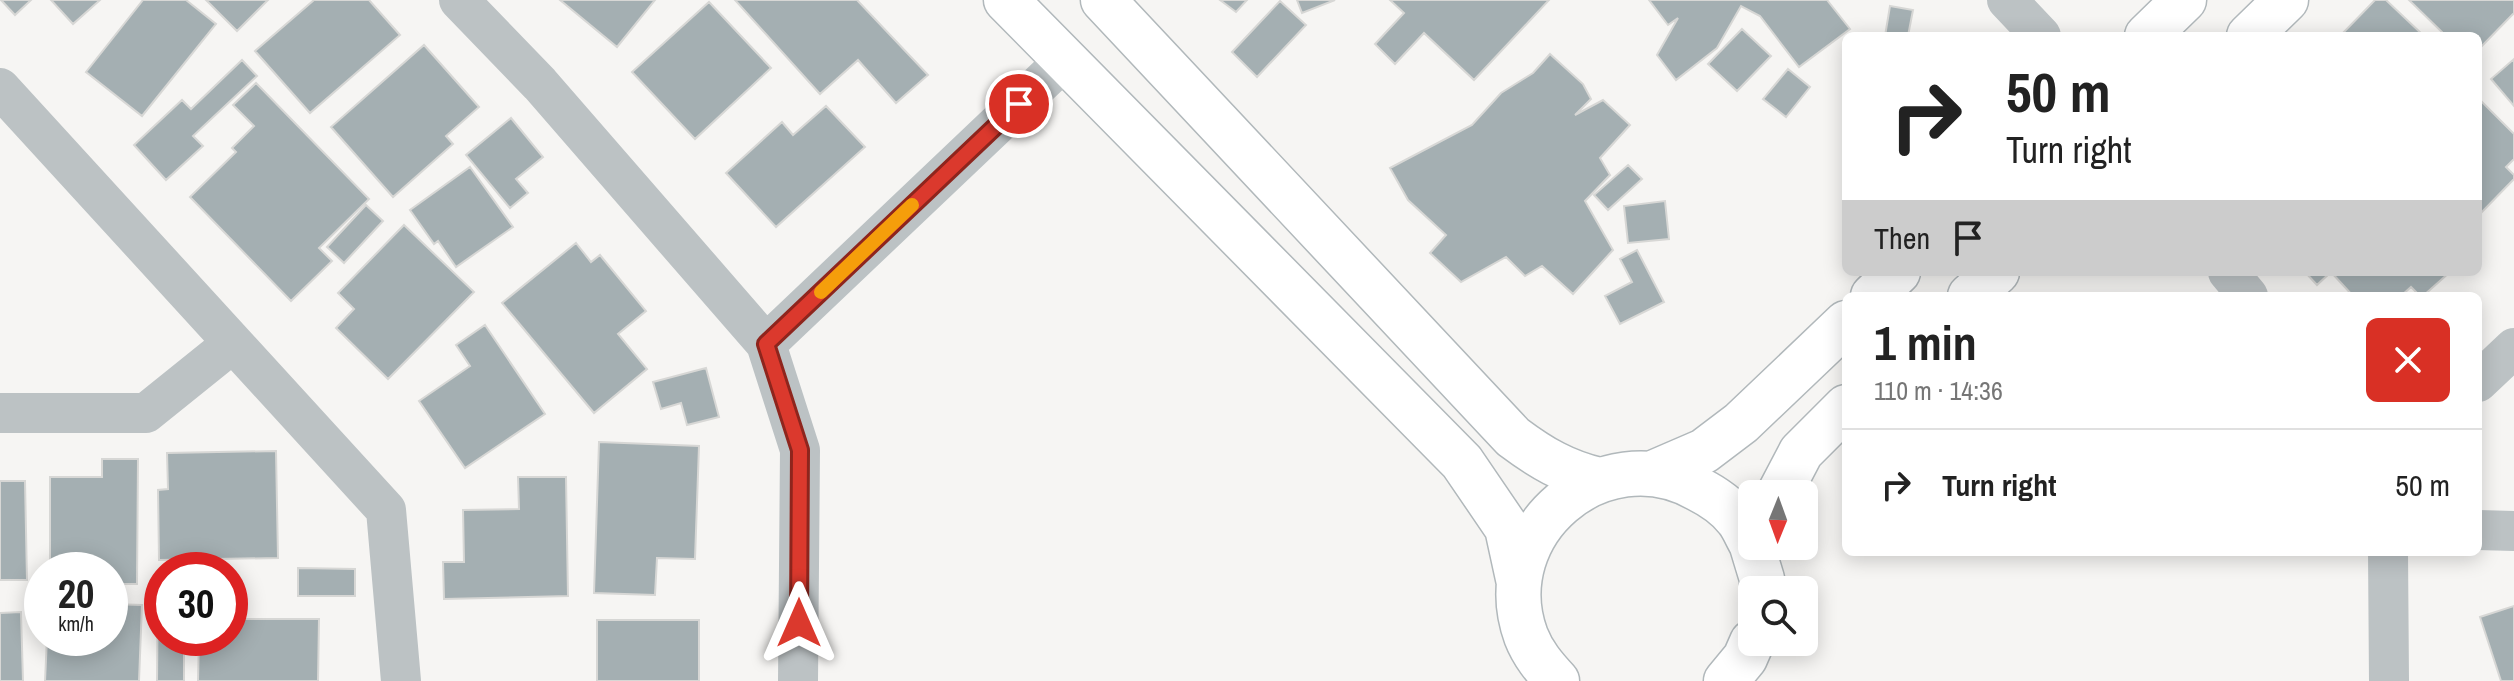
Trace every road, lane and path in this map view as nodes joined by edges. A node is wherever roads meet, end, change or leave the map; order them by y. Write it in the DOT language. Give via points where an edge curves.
graph roads {
  1 [pos="459,0"];
  2 [pos="1006,0"];
  3 [pos="1103,0"];
  4 [pos="2007,0"];
  5 [pos="2184,0"];
  6 [pos="2286,0"];
  7 [pos="2037,32"];
  8 [pos="2151,32"];
  9 [pos="2253,32"];
  10 [pos="1065,60"];
  11 [pos="0,88"];
  12 [pos="1894,276"];
  13 [pos="1992,276"];
  14 [pos="2231,276"];
  15 [pos="1877,292"];
  16 [pos="1974,292"];
  17 [pos="2245,292"];
  18 [pos="1842,327"];
  19 [pos="233,343"];
  20 [pos="766,344"];
  21 [pos="2514,348"];
  22 [pos="2482,378"];
  23 [pos="1842,411"];
  24 [pos="0,413"];
  25 [pos="1653,473"];
  26 [pos="1599,480"];
  27 [pos="1786,480"];
  28 [pos="2482,530"];
  29 [pos="2514,531"];
  30 [pos="2388,556"];
  31 [pos="1758,561"];
  32 [pos="1519,583"];
  33 [pos="1746,656"];
  34 [pos="1548,674"];
  35 [pos="401,681"];
  36 [pos="798,681"];
  37 [pos="1726,681"];
  38 [pos="2389,681"];
  1 -- 20 [label="street" via="540,84"];
  2 -- 10 [label="street"];
  3 -- 26 [label="street" via="1513,437 1540,458"];
  4 -- 7 [label="street"];
  5 -- 8 [label="street"];
  6 -- 9 [label="street"];
  10 -- 20 [label="street"];
  10 -- 32 [label="street" via="1462,462 1507,528"];
  11 -- 19 [label="street"];
  12 -- 15 [label="street"];
  13 -- 16 [label="street"];
  14 -- 17 [label="street"];
  18 -- 25 [label="street" via="1741,423 1704,451"];
  19 -- 24 [label="street" via="146,413"];
  19 -- 35 [label="street" via="386,510"];
  20 -- 36 [label="street" via="800,450"];
  21 -- 22 [label="street"];
  23 -- 27 [label="street" via="1801,452"];
  25 -- 26 [label="street"];
  25 -- 31 [label="street" via="1685,481 1713,497 1737,519"];
  26 -- 32 [label="street" via="1568,496 1544,520 1527,549"];
  28 -- 29 [label="street"];
  30 -- 38 [label="street"];
  32 -- 34 [label="street" via="1526,636"];
  33 -- 37 [label="street"];
}
